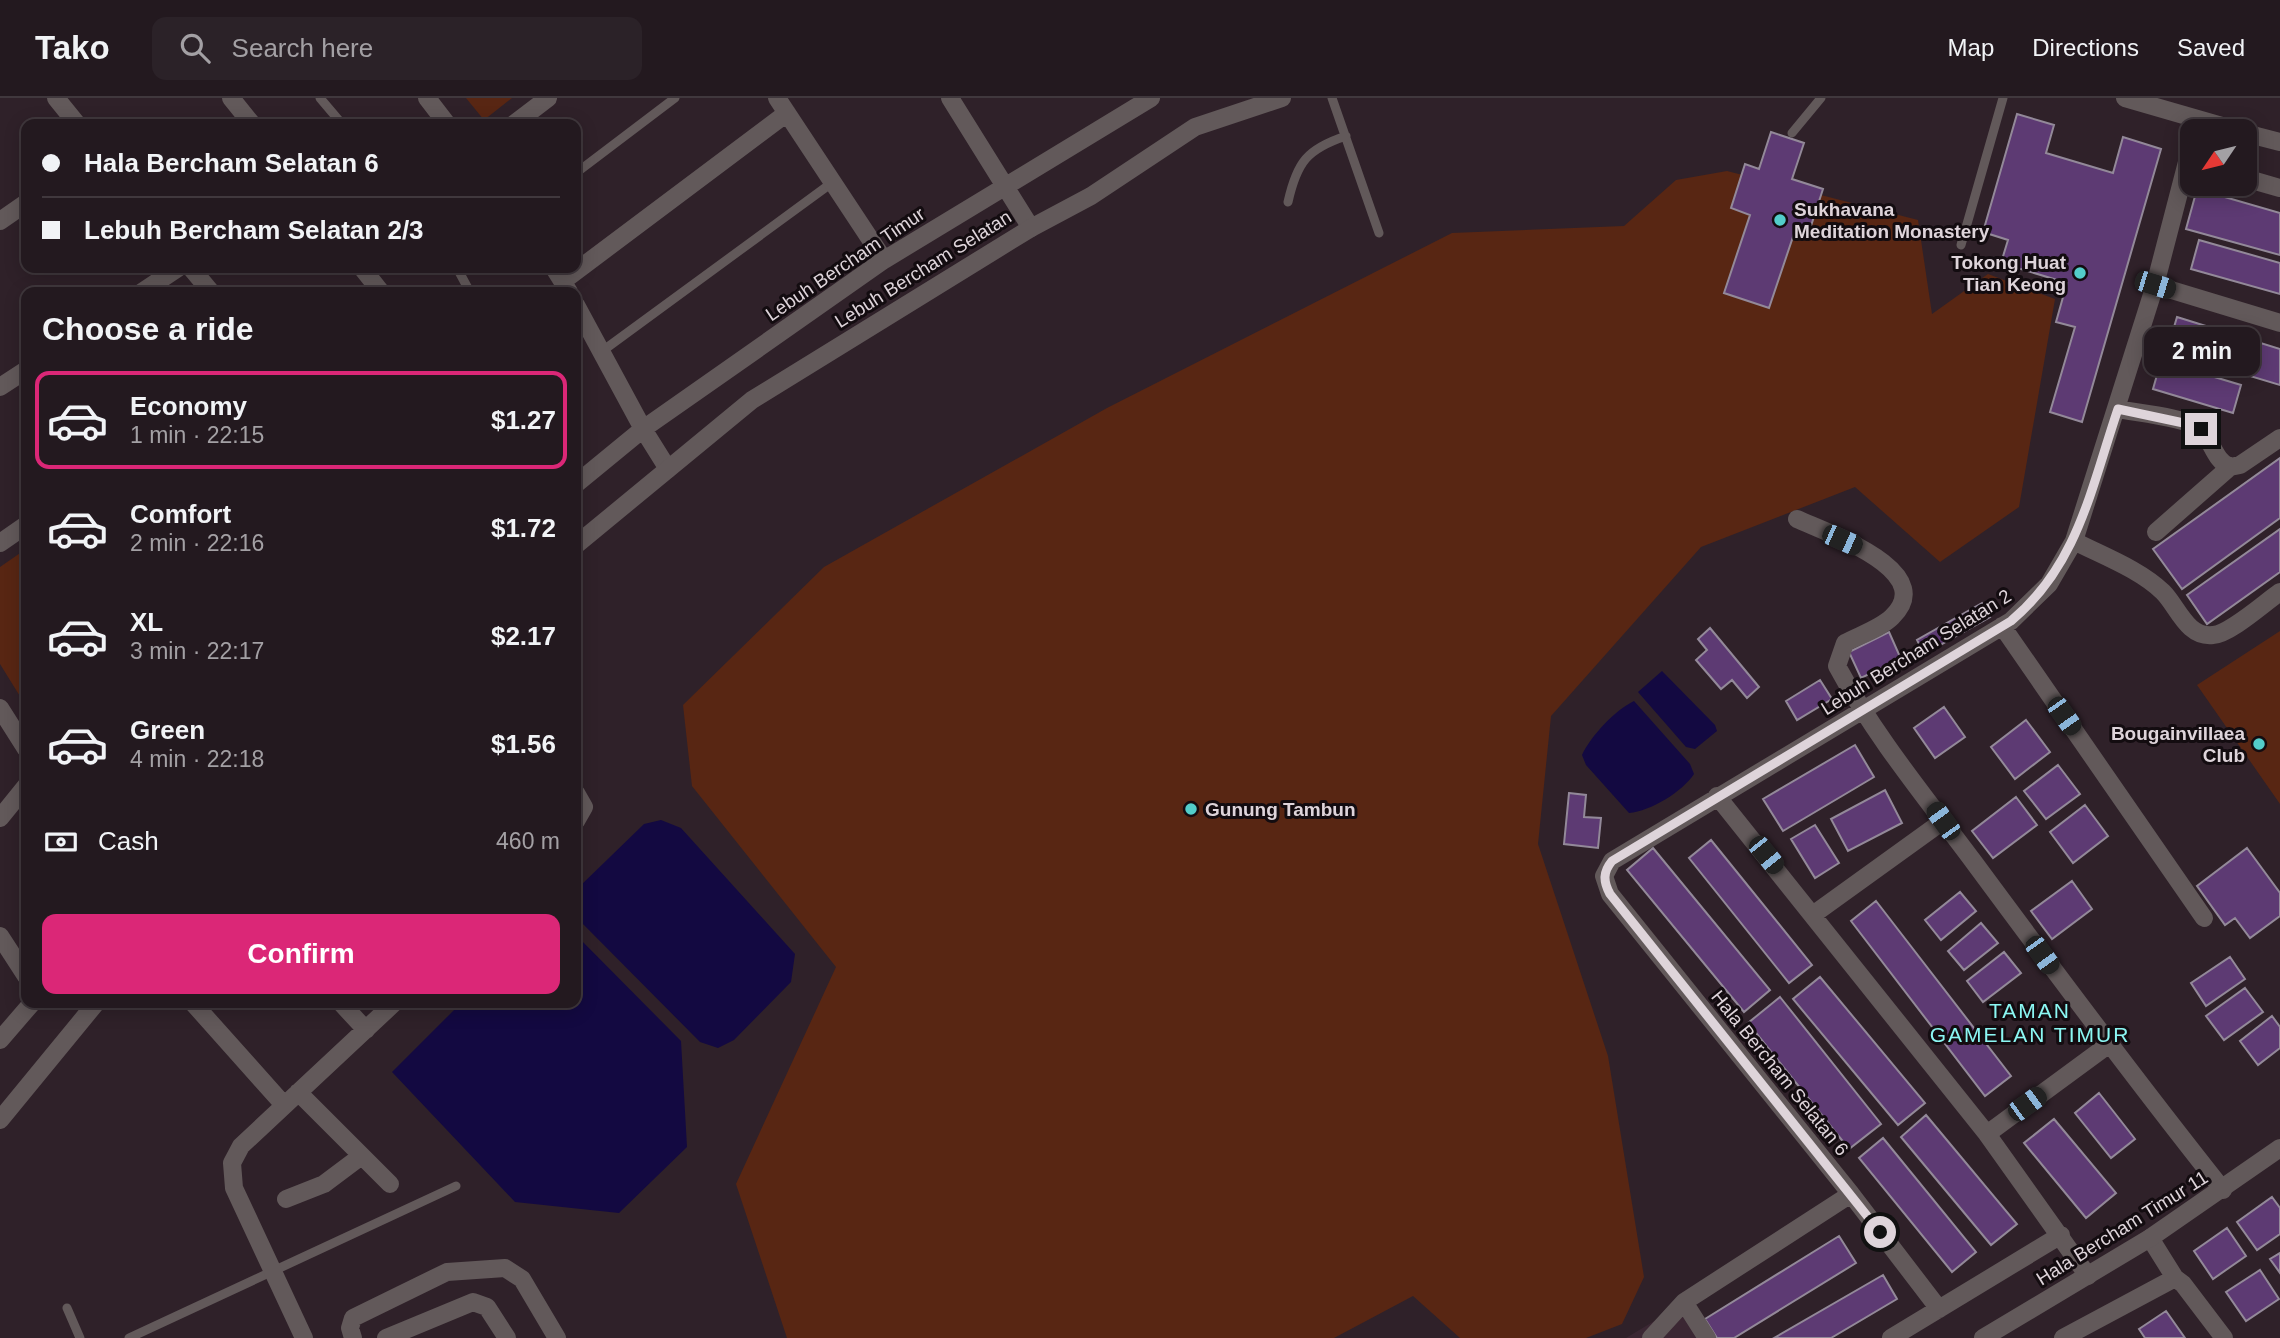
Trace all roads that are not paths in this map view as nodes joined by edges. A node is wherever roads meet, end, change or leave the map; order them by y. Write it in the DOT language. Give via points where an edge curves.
graph roads {
  1 [pos="56,98"];
  2 [pos="232,98"];
  3 [pos="320,98"];
  4 [pos="427,98"];
  5 [pos="548,98"];
  6 [pos="675,98"];
  7 [pos="1150,98"];
  8 [pos="1282,98"];
  9 [pos="1332,98"];
  10 [pos="1821,98"];
  11 [pos="2003,98"];
  12 [pos="2125,98"];
  13 [pos="955,100"];
  14 [pos="2144,100"];
  15 [pos="782,106"];
  16 [pos="73,119"];
  17 [pos="248,119"];
  18 [pos="338,119"];
  19 [pos="443,119"];
  20 [pos="521,119"];
  21 [pos="2183,119"];
  22 [pos="1792,133"];
  23 [pos="1346,136"];
  24 [pos="2258,136"];
  25 [pos="2280,142"];
  26 [pos="581,169"];
  27 [pos="833,182"];
  28 [pos="2258,182"];
  29 [pos="1004,186"];
  30 [pos="2280,188"];
  31 [pos="2180,194"];
  32 [pos="1288,202"];
  33 [pos="21,206"];
  34 [pos="0,221"];
  35 [pos="1031,228"];
  36 [pos="1379,233"];
  37 [pos="1961,245"];
  38 [pos="884,260"];
  39 [pos="581,265"];
  40 [pos="170,273"];
  41 [pos="195,273"];
  42 [pos="366,273"];
  43 [pos="2155,285"];
  44 [pos="150,287"];
  45 [pos="207,287"];
  46 [pos="377,287"];
  47 [pos="581,314"];
  48 [pos="2280,323"];
  49 [pos="601,352"];
  50 [pos="21,373"];
  51 [pos="0,387"];
  52 [pos="2118,409"];
  53 [pos="643,429"];
  54 [pos="2280,438"];
  55 [pos="2230,467"];
  56 [pos="668,469"];
  57 [pos="581,480"];
  58 [pos="1797,519"];
  59 [pos="21,528"];
  60 [pos="2156,531"];
  61 [pos="581,541"];
  62 [pos="2074,541"];
  63 [pos="0,542"];
  64 [pos="2280,592"];
  65 [pos="2002,626"];
  66 [pos="0,708"];
  67 [pos="1864,710"];
  68 [pos="21,741"];
  69 [pos="21,792"];
  70 [pos="1717,796"];
  71 [pos="0,818"];
  72 [pos="1943,821"];
  73 [pos="1612,861"];
  74 [pos="1814,914"];
  75 [pos="2204,918"];
  76 [pos="0,936"];
  77 [pos="21,968"];
  78 [pos="28,1008"];
  79 [pos="92,1008"];
  80 [pos="197,1008"];
  81 [pos="346,1008"];
  82 [pos="389,1008"];
  83 [pos="366,1030"];
  84 [pos="0,1041"];
  85 [pos="2108,1045"];
  86 [pos="298,1092"];
  87 [pos="284,1105"];
  88 [pos="0,1120"];
  89 [pos="1987,1134"];
  90 [pos="2280,1149"];
  91 [pos="360,1157"];
  92 [pos="390,1184"];
  93 [pos="456,1185"];
  94 [pos="2223,1190"];
  95 [pos="1851,1194"];
  96 [pos="286,1199"];
  97 [pos="2061,1235"];
  98 [pos="2150,1238"];
  99 [pos="271,1269"];
  100 [pos="2088,1276"];
  101 [pos="2179,1281"];
  102 [pos="1684,1302"];
  103 [pos="67,1308"];
  104 [pos="1939,1309"];
  105 [pos="80,1338"];
  106 [pos="129,1338"];
  107 [pos="304,1338"];
  108 [pos="353,1338"];
  109 [pos="387,1338"];
  110 [pos="507,1338"];
  111 [pos="556,1338"];
  112 [pos="1651,1338"];
  113 [pos="1707,1338"];
  114 [pos="1891,1338"];
  115 [pos="1983,1338"];
  116 [pos="2063,1338"];
  117 [pos="2224,1338"];
  1 -- 16 [label="street"];
  2 -- 17 [label="street"];
  3 -- 18 [label="lane"];
  4 -- 19 [label="street"];
  5 -- 20 [label="street"];
  6 -- 26 [label="lane"];
  7 -- 29 [label="street, Lebuh Bercham Timur"];
  8 -- 35 [label="street, Lebuh Bercham Selatan" via="1195,127 1091,196"];
  9 -- 23 [label="lane"];
  10 -- 22 [label="lane"];
  11 -- 37 [label="lane"];
  12 -- 14 [label="street"];
  13 -- 29 [label="street"];
  14 -- 21 [label="street"];
  15 -- 27 [label="street"];
  15 -- 39 [label="street"];
  23 -- 32 [label="lane" via="1308,154"];
  23 -- 36 [label="lane"];
  24 -- 25 [label="street"];
  27 -- 38 [label="street"];
  27 -- 49 [label="lane"];
  28 -- 30 [label="street"];
  29 -- 35 [label="street"];
  29 -- 38 [label="street, Lebuh Bercham Timur"];
  31 -- 43 [label="street, Lebuh Bercham Selatan 2"];
  33 -- 34 [label="street"];
  35 -- 56 [label="street, Lebuh Bercham Selatan" via="752,400"];
  38 -- 53 [label="street, Lebuh Bercham Timur"];
  40 -- 44 [label="street"];
  41 -- 45 [label="street"];
  42 -- 46 [label="street"];
  43 -- 48 [label="street"];
  43 -- 52 [label="street, Lebuh Bercham Selatan 2"];
  47 -- 49 [label="street"];
  49 -- 53 [label="street"];
  50 -- 51 [label="street"];
  52 -- 55 [label="street" via="2193,425"];
  52 -- 62 [label="street, Lebuh Bercham Selatan 2"];
  53 -- 56 [label="street"];
  53 -- 57 [label="street, Lebuh Bercham Timur"];
  54 -- 55 [label="street"];
  55 -- 60 [label="street"];
  56 -- 61 [label="street, Lebuh Bercham Selatan"];
  58 -- 67 [label="street" via="1864,550 1898,574 1905,588 1902,606 1891,619 1845,643 1839,653 1837,666"];
  59 -- 63 [label="street"];
  62 -- 64 [label="street" via="2147,579 2185,623 2203,635 2220,634"];
  62 -- 65 [label="street, Lebuh Bercham Selatan 2" via="2049,584 2030,606"];
  65 -- 67 [label="street, Lebuh Bercham Selatan 2"];
  65 -- 75 [label="street"];
  66 -- 68 [label="street"];
  67 -- 70 [label="street, Lebuh Bercham Selatan 2"];
  67 -- 72 [label="street"];
  69 -- 71 [label="street"];
  70 -- 73 [label="street, Lebuh Bercham Selatan 2"];
  70 -- 74 [label="street"];
  72 -- 74 [label="street"];
  72 -- 85 [label="street"];
  73 -- 95 [label="street, Hala Bercham Selatan 6" via="1604,876 1610,894"];
  74 -- 89 [label="street"];
  76 -- 77 [label="street"];
  78 -- 84 [label="street"];
  79 -- 88 [label="street"];
  80 -- 87 [label="street"];
  81 -- 83 [label="street"];
  82 -- 83 [label="street"];
  83 -- 86 [label="street"];
  85 -- 89 [label="street"];
  85 -- 94 [label="street"];
  86 -- 87 [label="street"];
  86 -- 91 [label="street"];
  87 -- 99 [label="street" via="241,1146 232,1163 238,1199"];
  89 -- 97 [label="street"];
  90 -- 94 [label="street, Hala Bercham Timur 11"];
  91 -- 92 [label="street"];
  91 -- 96 [label="street" via="324,1184"];
  93 -- 99 [label="lane"];
  94 -- 98 [label="street, Hala Bercham Timur 11"];
  95 -- 102 [label="street"];
  95 -- 104 [label="street, Hala Bercham Selatan 6"];
  97 -- 100 [label="street"];
  97 -- 104 [label="street"];
  98 -- 100 [label="street, Hala Bercham Timur 11"];
  98 -- 101 [label="street"];
  99 -- 106 [label="lane"];
  99 -- 107 [label="street"];
  100 -- 115 [label="street, Hala Bercham Timur 11"];
  101 -- 116 [label="street"];
  101 -- 117 [label="street"];
  102 -- 112 [label="street"];
  102 -- 113 [label="street"];
  103 -- 105 [label="lane"];
  104 -- 114 [label="street"];
  108 -- 111 [label="street" via="351,1323 358,1315 447,1272 505,1269 522,1279"];
  109 -- 110 [label="street" via="473,1302 487,1307"];
}
